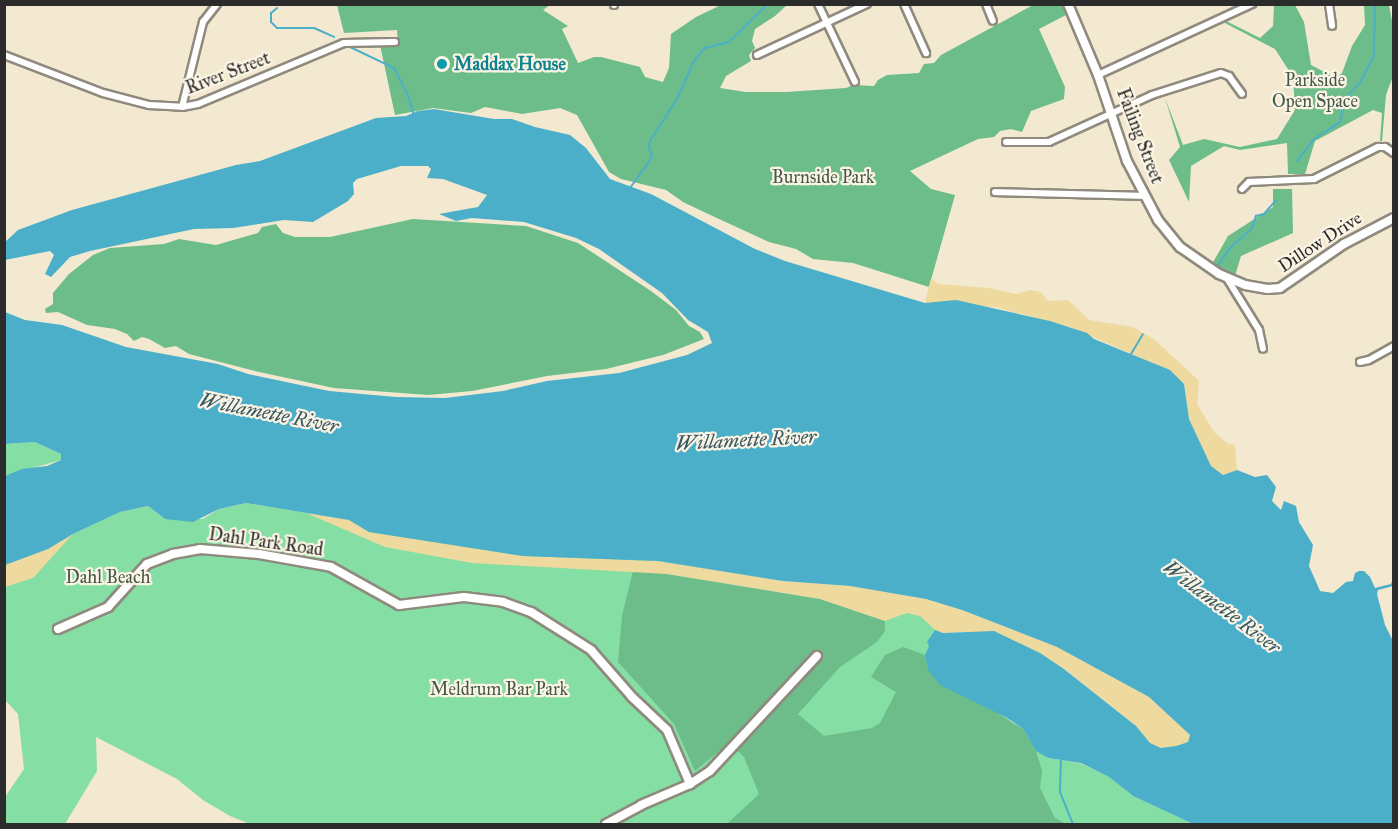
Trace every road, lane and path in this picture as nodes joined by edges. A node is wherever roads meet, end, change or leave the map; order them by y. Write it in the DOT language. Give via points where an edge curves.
graph roads {
  1 [pos="217,4"];
  2 [pos="818,4"];
  3 [pos="867,4"];
  4 [pos="904,4"];
  5 [pos="986,4"];
  6 [pos="1068,4"];
  7 [pos="1252,4"];
  8 [pos="1329,4"];
  9 [pos="993,21"];
  10 [pos="827,23"];
  11 [pos="1332,26"];
  12 [pos="395,42"];
  13 [pos="926,53"];
  14 [pos="4,55"];
  15 [pos="757,55"];
  16 [pos="1098,75"];
  17 [pos="855,82"];
  18 [pos="1242,94"];
  19 [pos="183,107"];
  20 [pos="1112,115"];
  21 [pos="1006,142"];
  22 [pos="1394,153"];
  23 [pos="1242,189"];
  24 [pos="995,192"];
  25 [pos="1145,195"];
  26 [pos="1394,218"];
  27 [pos="1228,280"];
  28 [pos="1394,346"];
  29 [pos="1263,349"];
  30 [pos="1360,362"];
  31 [pos="58,629"];
  32 [pos="817,656"];
  33 [pos="690,784"];
  34 [pos="606,825"];
  1 -- 19 [label="street" via="203,22"];
  2 -- 10 [label="street"];
  3 -- 10 [label="street"];
  4 -- 13 [label="street"];
  5 -- 9 [label="street"];
  6 -- 16 [label="street, Failing Street"];
  7 -- 16 [label="street"];
  8 -- 11 [label="street"];
  10 -- 15 [label="street"];
  10 -- 17 [label="street"];
  12 -- 19 [label="street, River Street" via="344,43"];
  14 -- 19 [label="street, River Street" via="110,95 150,105"];
  16 -- 20 [label="street, Failing Street"];
  18 -- 20 [label="street" via="1230,80 1218,75 1152,95"];
  20 -- 21 [label="street" via="1049,142"];
  20 -- 25 [label="street, Failing Street"];
  22 -- 23 [label="street" via="1378,147 1314,179 1249,182"];
  24 -- 25 [label="street"];
  25 -- 27 [label="street, Failing Street" via="1175,242"];
  26 -- 27 [label="street, Dillow Drive" via="1344,244 1284,286 1261,288"];
  27 -- 29 [label="street, Failing Street" via="1259,330"];
  28 -- 30 [label="street"];
  31 -- 33 [label="street, Dahl Park Road" via="108,607 147,564 200,549 260,554 330,567 399,605 464,597 503,602 531,612 591,650 632,697 668,730"];
  32 -- 33 [label="street" via="719,763"];
  33 -- 34 [label="street"];
}
